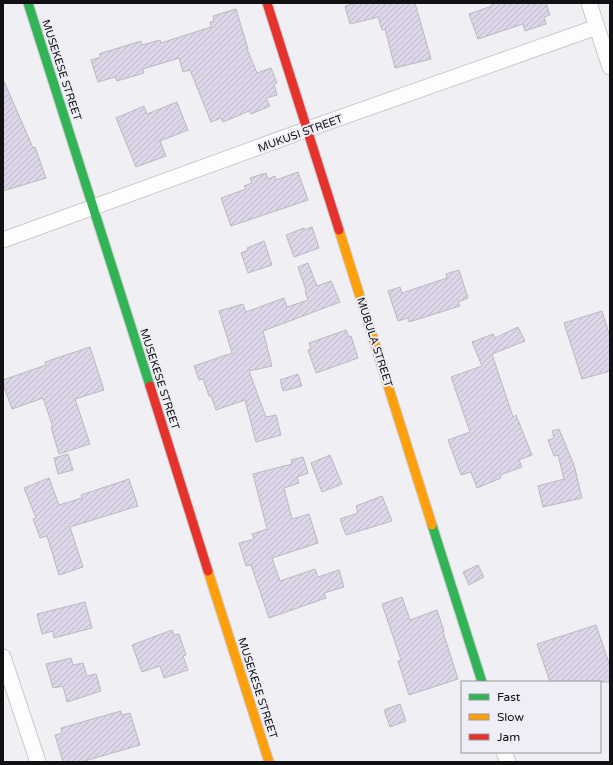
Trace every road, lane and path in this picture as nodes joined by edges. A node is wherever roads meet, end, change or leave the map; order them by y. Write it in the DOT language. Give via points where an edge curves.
graph roads {
  1 [pos="28,3"];
  2 [pos="267,3"];
  3 [pos="589,3"];
  4 [pos="597,28"];
  5 [pos="610,67"];
  6 [pos="308,129"];
  7 [pos="93,207"];
  8 [pos="3,240"];
  9 [pos="3,657"];
  10 [pos="482,681"];
  11 [pos="38,762"];
  12 [pos="269,762"];
  1 -- 7 [label="street, MUSEKESE STREET"];
  2 -- 6 [label="street, MUBULA STREET"];
  3 -- 4 [label="street"];
  4 -- 5 [label="street"];
  4 -- 6 [label="street, MUKUSI STREET"];
  6 -- 7 [label="street, MUKUSI STREET"];
  6 -- 10 [label="street, MUBULA STREET"];
  7 -- 8 [label="street, MUKUSI STREET"];
  7 -- 12 [label="street, MUSEKESE STREET"];
  9 -- 11 [label="street"];
}
